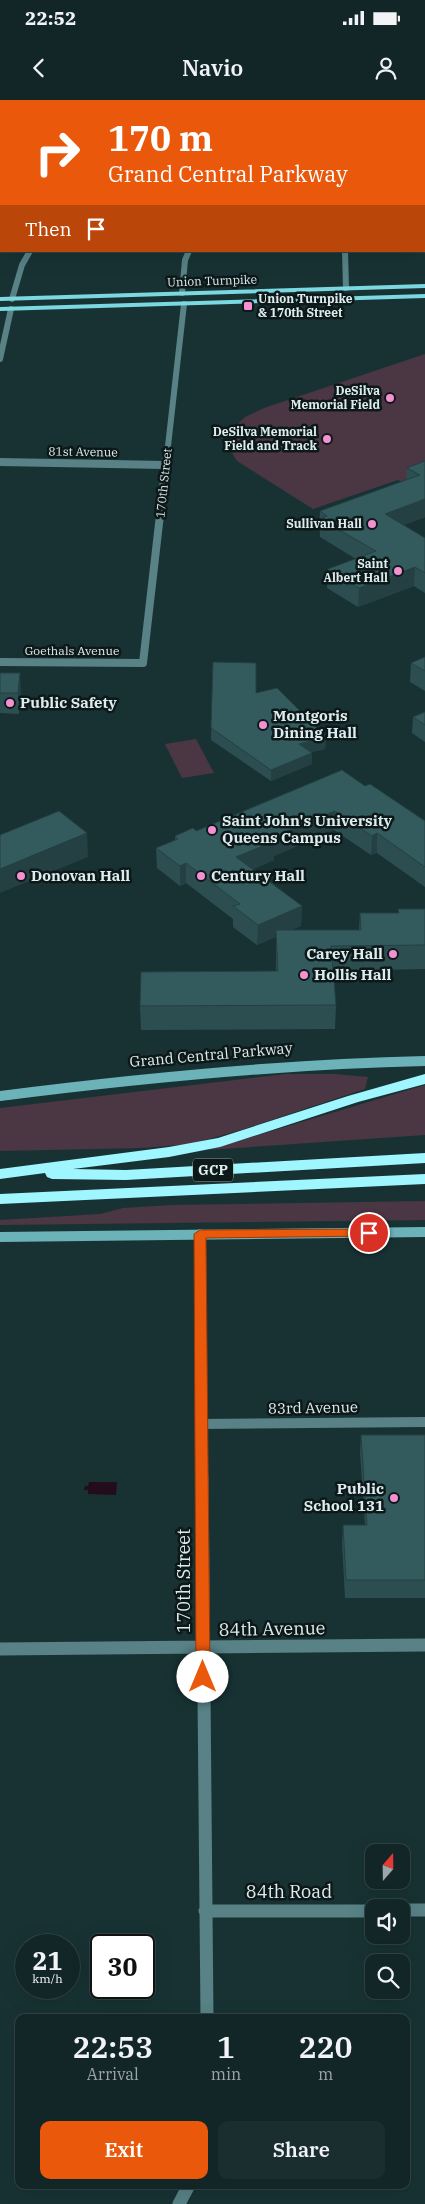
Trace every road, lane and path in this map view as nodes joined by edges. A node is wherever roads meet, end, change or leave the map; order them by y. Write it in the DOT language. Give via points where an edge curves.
graph roads {
  1 [pos="29,252"];
  2 [pos="189,252"];
  3 [pos="345,252"];
  4 [pos="425,286"];
  5 [pos="346,288"];
  6 [pos="182,293"];
  7 [pos="425,296"];
  8 [pos="0,299"];
  9 [pos="12,299"];
  10 [pos="184,304"];
  11 [pos="0,309"];
  12 [pos="11,309"];
  13 [pos="0,359"];
  14 [pos="0,462"];
  15 [pos="166,465"];
  16 [pos="0,662"];
  17 [pos="143,663"];
  18 [pos="425,1062"];
  19 [pos="425,1079"];
  20 [pos="0,1096"];
  21 [pos="425,1158"];
  22 [pos="0,1174"];
  23 [pos="425,1179"];
  24 [pos="0,1199"];
  25 [pos="425,1232"];
  26 [pos="200,1234"];
  27 [pos="0,1237"];
  28 [pos="425,1422"];
  29 [pos="201,1424"];
  30 [pos="425,1645"];
  31 [pos="203,1647"];
  32 [pos="0,1649"];
  33 [pos="365,1910"];
  34 [pos="410,1910"];
  35 [pos="425,1910"];
  36 [pos="205,1911"];
  37 [pos="207,2014"];
  38 [pos="186,2189"];
  39 [pos="179,2204"];
  1 -- 9 [label="street"];
  2 -- 6 [label="street"];
  3 -- 5 [label="street"];
  4 -- 5 [label="main road, Union Turnpike"];
  5 -- 6 [label="main road, Union Turnpike"];
  6 -- 9 [label="main road, Union Turnpike"];
  7 -- 10 [label="main road, Union Turnpike"];
  8 -- 9 [label="main road, Union Turnpike"];
  10 -- 12 [label="main road, Union Turnpike"];
  10 -- 15 [label="street, 170th Street"];
  11 -- 12 [label="main road, Union Turnpike"];
  12 -- 13 [label="street"];
  14 -- 15 [label="street, 81st Avenue"];
  15 -- 17 [label="street, 170th Street"];
  16 -- 17 [label="street, Goethals Avenue"];
  18 -- 20 [label="main road, Grand Central Parkway" via="247,1068"];
  19 -- 22 [label="highway" via="220,1142 169,1152"];
  21 -- 22 [label="highway, GCP" via="126,1175"];
  23 -- 24 [label="highway, GCP"];
  25 -- 26 [label="main road"];
  26 -- 27 [label="main road"];
  26 -- 29 [label="street, 170th Street"];
  28 -- 29 [label="street, 83rd Avenue"];
  29 -- 31 [label="street, 170th Street"];
  30 -- 31 [label="street, 84th Avenue"];
  31 -- 32 [label="street, 84th Avenue"];
  31 -- 36 [label="street, 170th Street"];
  33 -- 36 [label="street, 84th Road"];
  34 -- 35 [label="street"];
  36 -- 37 [label="street, 170th Street"];
  38 -- 39 [label="street"];
}
